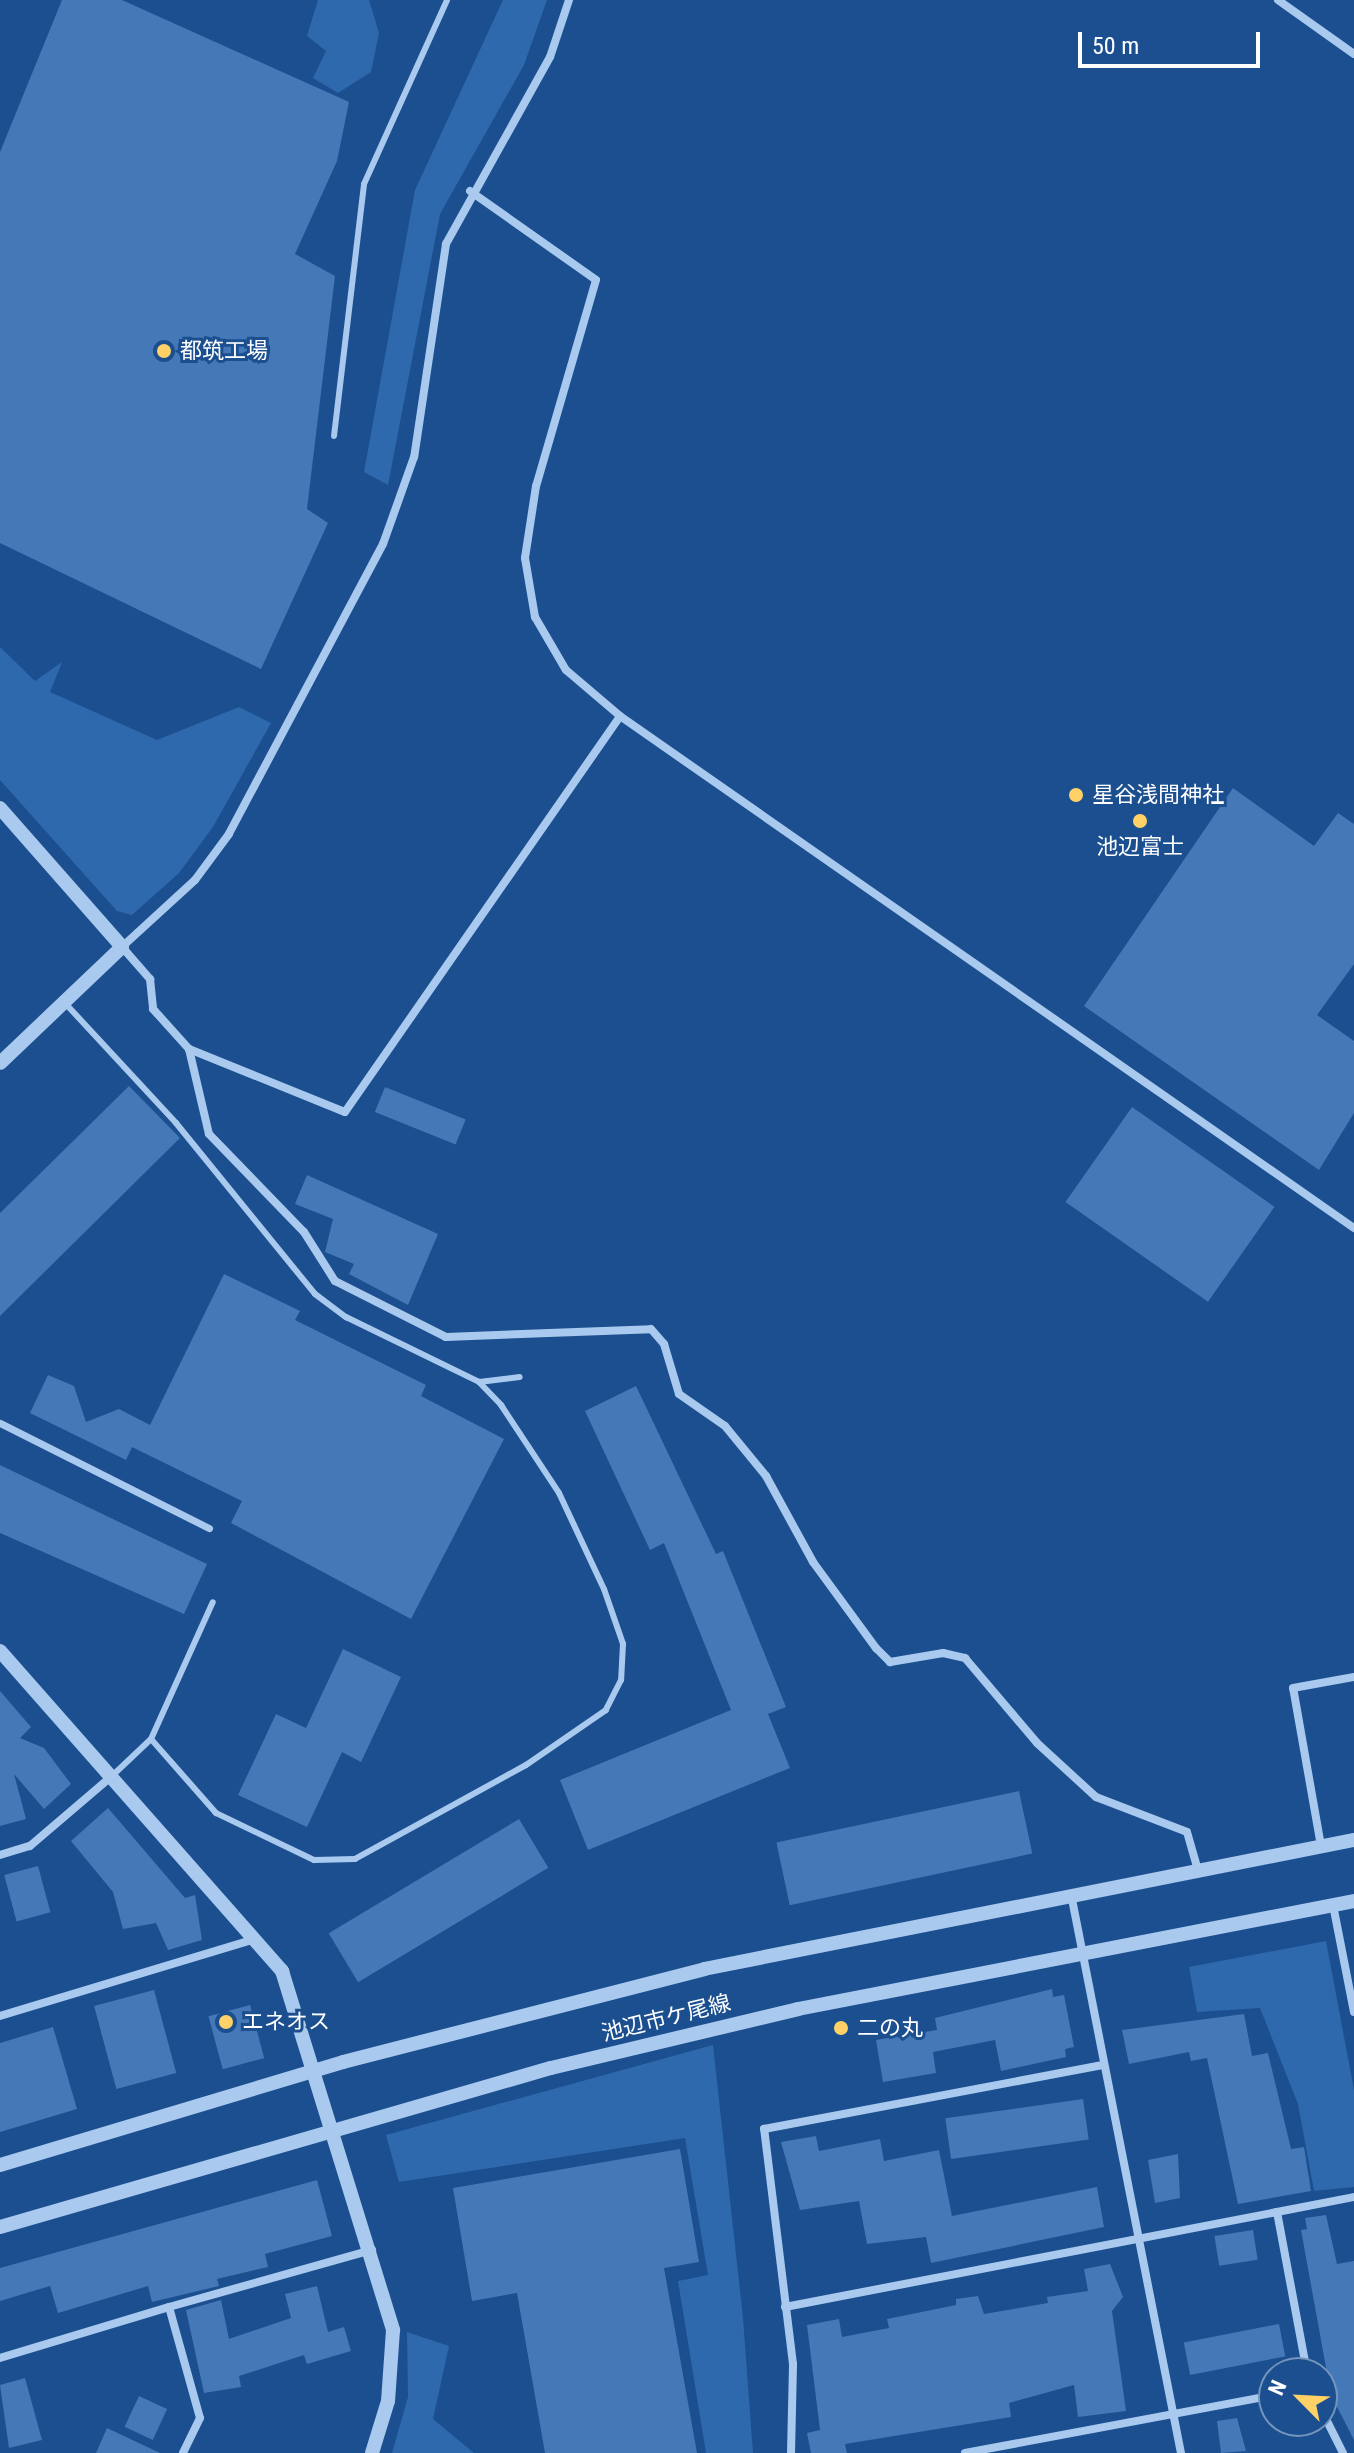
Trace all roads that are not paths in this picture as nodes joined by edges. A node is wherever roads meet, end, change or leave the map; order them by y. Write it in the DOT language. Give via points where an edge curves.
graph roads {
  1 [pos="447,0"];
  2 [pos="569,0"];
  3 [pos="1278,0"];
  4 [pos="1354,54"];
  5 [pos="470,191"];
  6 [pos="334,436"];
  7 [pos="620,716"];
  8 [pos="0,808"];
  9 [pos="122,947"];
  10 [pos="64,1002"];
  11 [pos="189,1049"];
  12 [pos="0,1063"];
  13 [pos="1354,1228"];
  14 [pos="520,1377"];
  15 [pos="479,1382"];
  16 [pos="0,1423"];
  17 [pos="209,1528"];
  18 [pos="213,1602"];
  19 [pos="1,1654"];
  20 [pos="1354,1677"];
  21 [pos="151,1739"];
  22 [pos="113,1775"];
  23 [pos="1354,1840"];
  24 [pos="1321,1846"];
  25 [pos="0,1855"];
  26 [pos="1198,1870"];
  27 [pos="1071,1894"];
  28 [pos="1354,1901"];
  29 [pos="1333,1905"];
  30 [pos="260,1938"];
  31 [pos="1083,1953"];
  32 [pos="1354,2012"];
  33 [pos="0,2016"];
  34 [pos="1104,2065"];
  35 [pos="318,2070"];
  36 [pos="336,2127"];
  37 [pos="0,2165"];
  38 [pos="1354,2197"];
  39 [pos="1277,2212"];
  40 [pos="0,2227"];
  41 [pos="1139,2238"];
  42 [pos="374,2250"];
  43 [pos="169,2307"];
  44 [pos="785,2307"];
  45 [pos="1304,2357"];
  46 [pos="0,2358"];
  47 [pos="1258,2398"];
  48 [pos="1173,2415"];
  49 [pos="183,2453"];
  50 [pos="372,2453"];
  51 [pos="791,2453"];
  52 [pos="965,2453"];
  53 [pos="1181,2453"];
  1 -- 6 [label="lane" via="364,184"];
  2 -- 5 [label="street" via="550,57"];
  3 -- 4 [label="street"];
  5 -- 7 [label="street" via="596,280 536,486 525,558 535,617 566,670"];
  5 -- 9 [label="street" via="446,244 414,457 383,544 229,834 195,880"];
  7 -- 11 [label="street" via="345,1112"];
  7 -- 13 [label="street"];
  8 -- 9 [label="street"];
  9 -- 10 [label="street"];
  9 -- 11 [label="street" via="150,979 153,1009"];
  10 -- 12 [label="street"];
  10 -- 15 [label="lane" via="176,1123 315,1294 346,1317"];
  11 -- 26 [label="street" via="209,1134 304,1232 335,1281 446,1337 651,1329 664,1344 679,1394 725,1426 766,1476 813,1562 890,1662 943,1653 965,1658 1037,1743 1096,1797 1187,1832"];
  14 -- 15 [label="lane"];
  15 -- 21 [label="lane" via="559,1493 604,1589 623,1644 621,1680 606,1710 526,1765 355,1859 314,1860 216,1813"];
  16 -- 17 [label="street"];
  18 -- 21 [label="lane"];
  19 -- 22 [label="street"];
  20 -- 24 [label="street" via="1293,1688"];
  21 -- 22 [label="lane"];
  22 -- 25 [label="street" via="30,1846"];
  22 -- 30 [label="street"];
  23 -- 24 [label="street, 池辺市ケ尾線"];
  24 -- 26 [label="street, 池辺市ケ尾線"];
  26 -- 27 [label="street, 池辺市ケ尾線"];
  27 -- 31 [label="street"];
  27 -- 35 [label="street, 池辺市ケ尾線" via="704,1969"];
  28 -- 29 [label="street, 池辺市ケ尾線"];
  29 -- 31 [label="street, 池辺市ケ尾線"];
  29 -- 32 [label="street"];
  30 -- 33 [label="street"];
  30 -- 35 [label="street" via="291,1992"];
  31 -- 34 [label="street"];
  31 -- 36 [label="street, 池辺市ケ尾線" via="798,2009"];
  34 -- 41 [label="street"];
  34 -- 44 [label="street" via="764,2129"];
  35 -- 36 [label="street"];
  35 -- 37 [label="street, 池辺市ケ尾線"];
  36 -- 40 [label="street, 池辺市ケ尾線"];
  36 -- 42 [label="street"];
  38 -- 39 [label="street"];
  39 -- 41 [label="street"];
  39 -- 45 [label="street"];
  41 -- 44 [label="street"];
  41 -- 48 [label="street"];
  42 -- 43 [label="street"];
  42 -- 50 [label="street" via="393,2330 388,2401"];
  43 -- 46 [label="street"];
  43 -- 49 [label="street" via="200,2418"];
  44 -- 51 [label="street" via="793,2364"];
  47 -- 48 [label="street"];
  48 -- 52 [label="street"];
  48 -- 53 [label="street"];
}
